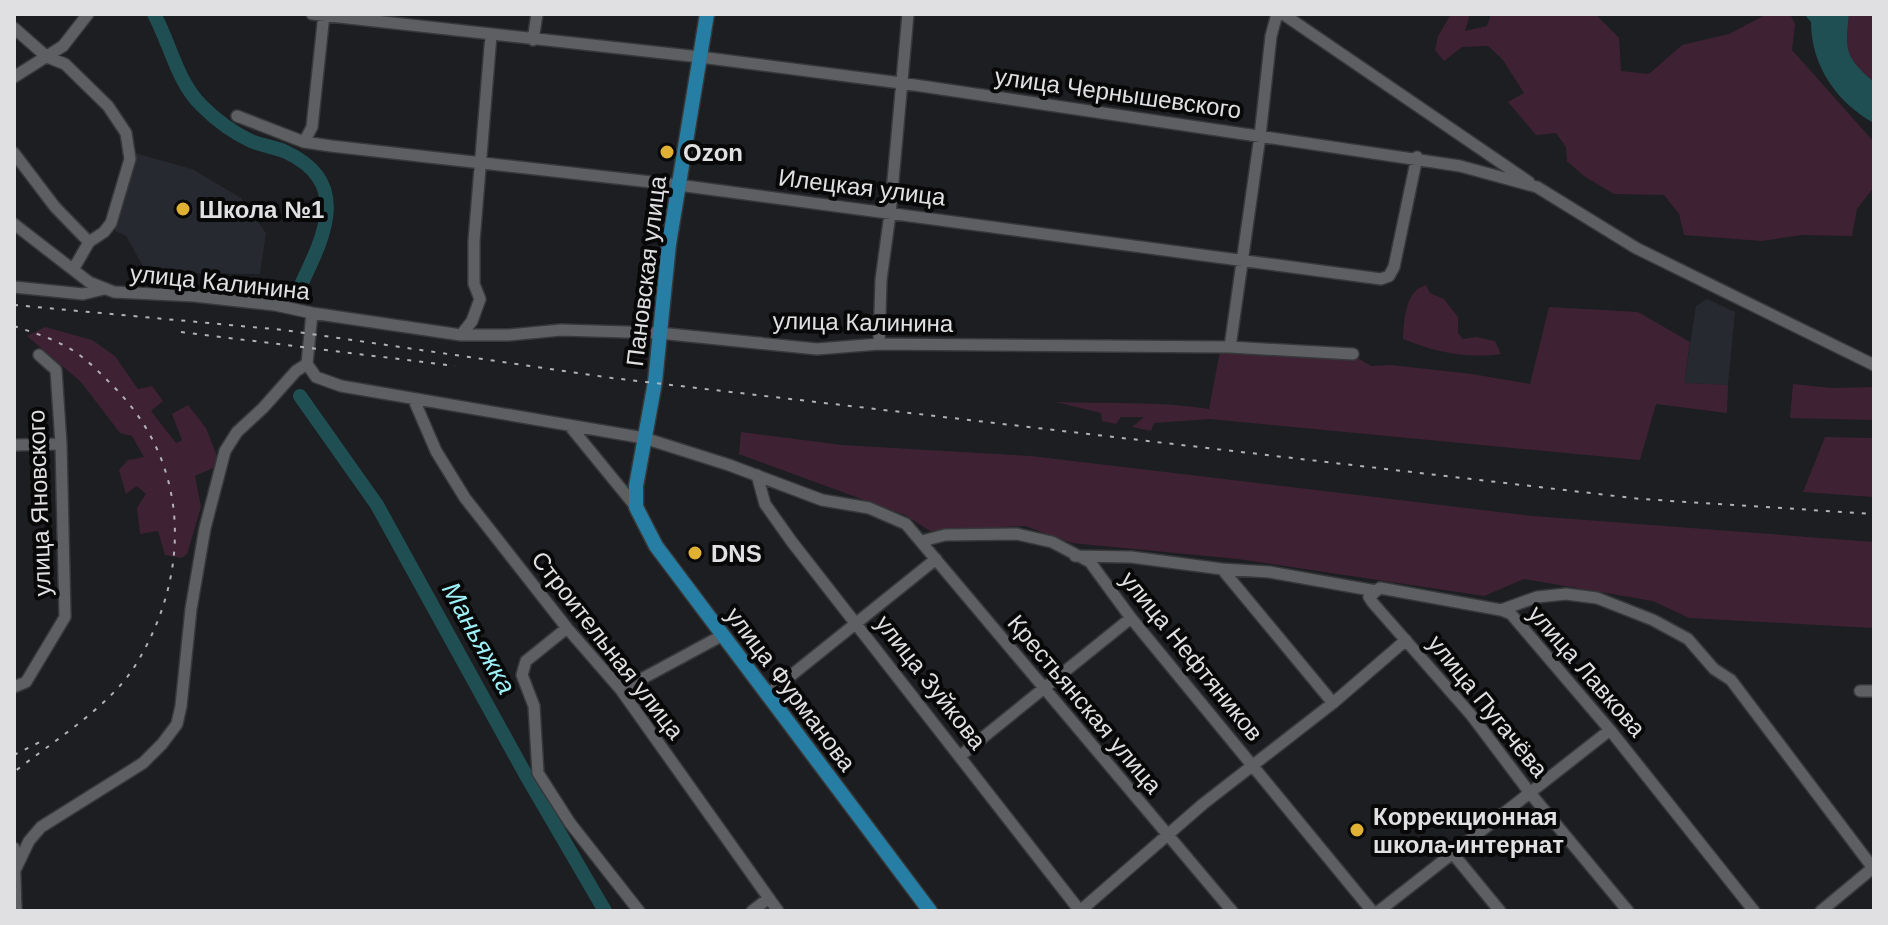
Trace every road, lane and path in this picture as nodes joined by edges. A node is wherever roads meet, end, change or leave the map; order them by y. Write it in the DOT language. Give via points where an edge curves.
graph roads {
  1 [pos="88,14"];
  2 [pos="320,14"];
  3 [pos="537,14"];
  4 [pos="707,14"];
  5 [pos="908,14"];
  6 [pos="1277,14"];
  7 [pos="1283,14"];
  8 [pos="14,28"];
  9 [pos="491,35"];
  10 [pos="533,40"];
  11 [pos="47,57"];
  12 [pos="700,57"];
  13 [pos="14,77"];
  14 [pos="901,83"];
  15 [pos="237,116"];
  16 [pos="1260,136"];
  17 [pos="304,142"];
  18 [pos="14,153"];
  19 [pos="1417,157"];
  20 [pos="479,161"];
  21 [pos="678,185"];
  22 [pos="1537,187"];
  23 [pos="890,214"];
  24 [pos="14,224"];
  25 [pos="89,242"];
  26 [pos="1242,258"];
  27 [pos="74,268"];
  28 [pos="14,287"];
  29 [pos="104,289"];
  30 [pos="312,313"];
  31 [pos="659,333"];
  32 [pos="461,335"];
  33 [pos="879,344"];
  34 [pos="1230,347"];
  35 [pos="1353,354"];
  36 [pos="39,355"];
  37 [pos="307,364"];
  38 [pos="1874,365"];
  39 [pos="414,400"];
  40 [pos="569,425"];
  41 [pos="644,438"];
  42 [pos="61,444"];
  43 [pos="14,445"];
  44 [pos="757,475"];
  45 [pos="636,486"];
  46 [pos="636,507"];
  47 [pos="922,541"];
  48 [pos="1075,556"];
  49 [pos="936,559"];
  50 [pos="1222,569"];
  51 [pos="1376,591"];
  52 [pos="1501,610"];
  53 [pos="1131,618"];
  54 [pos="857,624"];
  55 [pos="567,628"];
  56 [pos="723,635"];
  57 [pos="1406,640"];
  58 [pos="14,687"];
  59 [pos="1044,689"];
  60 [pos="621,690"];
  61 [pos="1860,691"];
  62 [pos="1874,691"];
  63 [pos="768,694"];
  64 [pos="1333,703"];
  65 [pos="1610,730"];
  66 [pos="960,756"];
  67 [pos="1251,766"];
  68 [pos="1530,793"];
  69 [pos="1168,837"];
  70 [pos="14,848"];
  71 [pos="1454,855"];
  72 [pos="16,868"];
  73 [pos="1873,868"];
  74 [pos="769,898"];
  75 [pos="16,911"];
  76 [pos="639,911"];
  77 [pos="752,911"];
  78 [pos="778,911"];
  79 [pos="930,911"];
  80 [pos="1080,911"];
  81 [pos="1232,911"];
  82 [pos="1372,911"];
  83 [pos="1379,911"];
  84 [pos="1500,911"];
  85 [pos="1628,911"];
  86 [pos="1754,911"];
  87 [pos="1821,911"];
  1 -- 11 [label="street"];
  2 -- 9 [label="street, улица Чернышевского"];
  2 -- 17 [label="street" via="312,127"];
  3 -- 10 [label="street"];
  4 -- 12 [label="main road, Пановская улица"];
  5 -- 14 [label="street"];
  6 -- 16 [label="street"];
  7 -- 22 [label="street"];
  8 -- 11 [label="street"];
  9 -- 10 [label="street, улица Чернышевского"];
  9 -- 20 [label="street"];
  10 -- 12 [label="street, улица Чернышевского"];
  11 -- 13 [label="street"];
  11 -- 25 [label="street" via="65,64 108,106 126,133 130,159 111,223"];
  12 -- 14 [label="street, улица Чернышевского"];
  12 -- 21 [label="main road, Пановская улица"];
  14 -- 16 [label="street, улица Чернышевского"];
  14 -- 23 [label="street"];
  15 -- 17 [label="street, Илецкая улица"];
  16 -- 19 [label="street, улица Чернышевского"];
  16 -- 26 [label="street"];
  17 -- 20 [label="street, Илецкая улица"];
  18 -- 25 [label="street"];
  19 -- 22 [label="street, улица Чернышевского"];
  19 -- 26 [label="street, Илецкая улица" via="1389,276"];
  20 -- 21 [label="street, Илецкая улица"];
  20 -- 32 [label="street" via="474,284 480,299"];
  21 -- 23 [label="street, Илецкая улица"];
  21 -- 31 [label="main road, Пановская улица"];
  22 -- 38 [label="street, улица Чернышевского" via="1636,248"];
  23 -- 26 [label="street, Илецкая улица"];
  23 -- 33 [label="street"];
  24 -- 27 [label="street, улица Калинина"];
  25 -- 27 [label="street"];
  26 -- 34 [label="street"];
  27 -- 29 [label="street, улица Калинина"];
  28 -- 29 [label="street" via="83,294"];
  29 -- 30 [label="street, улица Калинина"];
  30 -- 32 [label="street, улица Калинина"];
  30 -- 37 [label="street"];
  31 -- 32 [label="street, улица Калинина"];
  31 -- 33 [label="street, улица Калинина" via="817,349"];
  31 -- 41 [label="main road, Пановская улица"];
  33 -- 34 [label="street, улица Калинина"];
  34 -- 35 [label="street, улица Калинина"];
  36 -- 42 [label="street, улица Яновского" via="56,370"];
  37 -- 39 [label="street" via="316,377 341,386"];
  37 -- 72 [label="street" via="237,432 225,451 205,528 177,724 143,763 41,827"];
  39 -- 40 [label="street"];
  39 -- 55 [label="street, Строительная улица" via="436,451 465,498"];
  40 -- 41 [label="street"];
  40 -- 46 [label="street"];
  41 -- 44 [label="street"];
  41 -- 45 [label="main road, Пановская улица"];
  42 -- 43 [label="street"];
  42 -- 58 [label="street, улица Яновского" via="65,617 26,682"];
  44 -- 47 [label="street, Крестьянская улица" via="822,500 869,508 906,524"];
  44 -- 54 [label="street, улица Зуйкова" via="765,504"];
  45 -- 46 [label="main road, улица Фурманова"];
  46 -- 56 [label="main road, улица Фурманова" via="656,546"];
  47 -- 48 [label="street, улица Нефтяников" via="945,535 1017,534 1052,542"];
  47 -- 49 [label="street, Крестьянская улица"];
  48 -- 50 [label="street, улица Лавкова"];
  48 -- 53 [label="street, улица Нефтяников" via="1090,562"];
  49 -- 54 [label="street"];
  49 -- 59 [label="street, Крестьянская улица"];
  50 -- 51 [label="street, улица Лавкова"];
  50 -- 64 [label="street"];
  51 -- 52 [label="street, улица Лавкова"];
  51 -- 57 [label="street, улица Пугачёва" via="1369,597"];
  52 -- 65 [label="street, улица Лавкова" via="1520,622"];
  52 -- 73 [label="street" via="1537,597 1597,598 1688,639 1731,680"];
  53 -- 59 [label="street"];
  53 -- 67 [label="street, улица Нефтяников"];
  54 -- 63 [label="street"];
  54 -- 66 [label="street, улица Зуйкова"];
  55 -- 60 [label="street, Строительная улица"];
  55 -- 76 [label="street" via="526,661 522,675 534,706 538,773"];
  56 -- 60 [label="street"];
  56 -- 63 [label="main road, улица Фурманова"];
  57 -- 64 [label="street"];
  57 -- 68 [label="street, улица Пугачёва"];
  59 -- 66 [label="street"];
  59 -- 69 [label="street, Крестьянская улица"];
  60 -- 74 [label="street, Строительная улица"];
  61 -- 62 [label="street"];
  63 -- 79 [label="main road, улица Фурманова"];
  64 -- 67 [label="street"];
  65 -- 68 [label="street"];
  65 -- 86 [label="street, улица Лавкова"];
  66 -- 80 [label="street, улица Зуйкова"];
  67 -- 69 [label="street"];
  67 -- 82 [label="street, улица Нефтяников"];
  68 -- 71 [label="street"];
  68 -- 85 [label="street, улица Пугачёва"];
  69 -- 80 [label="street"];
  69 -- 81 [label="street, Крестьянская улица"];
  70 -- 72 [label="street"];
  71 -- 83 [label="street"];
  71 -- 84 [label="street"];
  72 -- 75 [label="street"];
  73 -- 87 [label="street"];
  74 -- 77 [label="street"];
  74 -- 78 [label="street, Строительная улица"];
}
